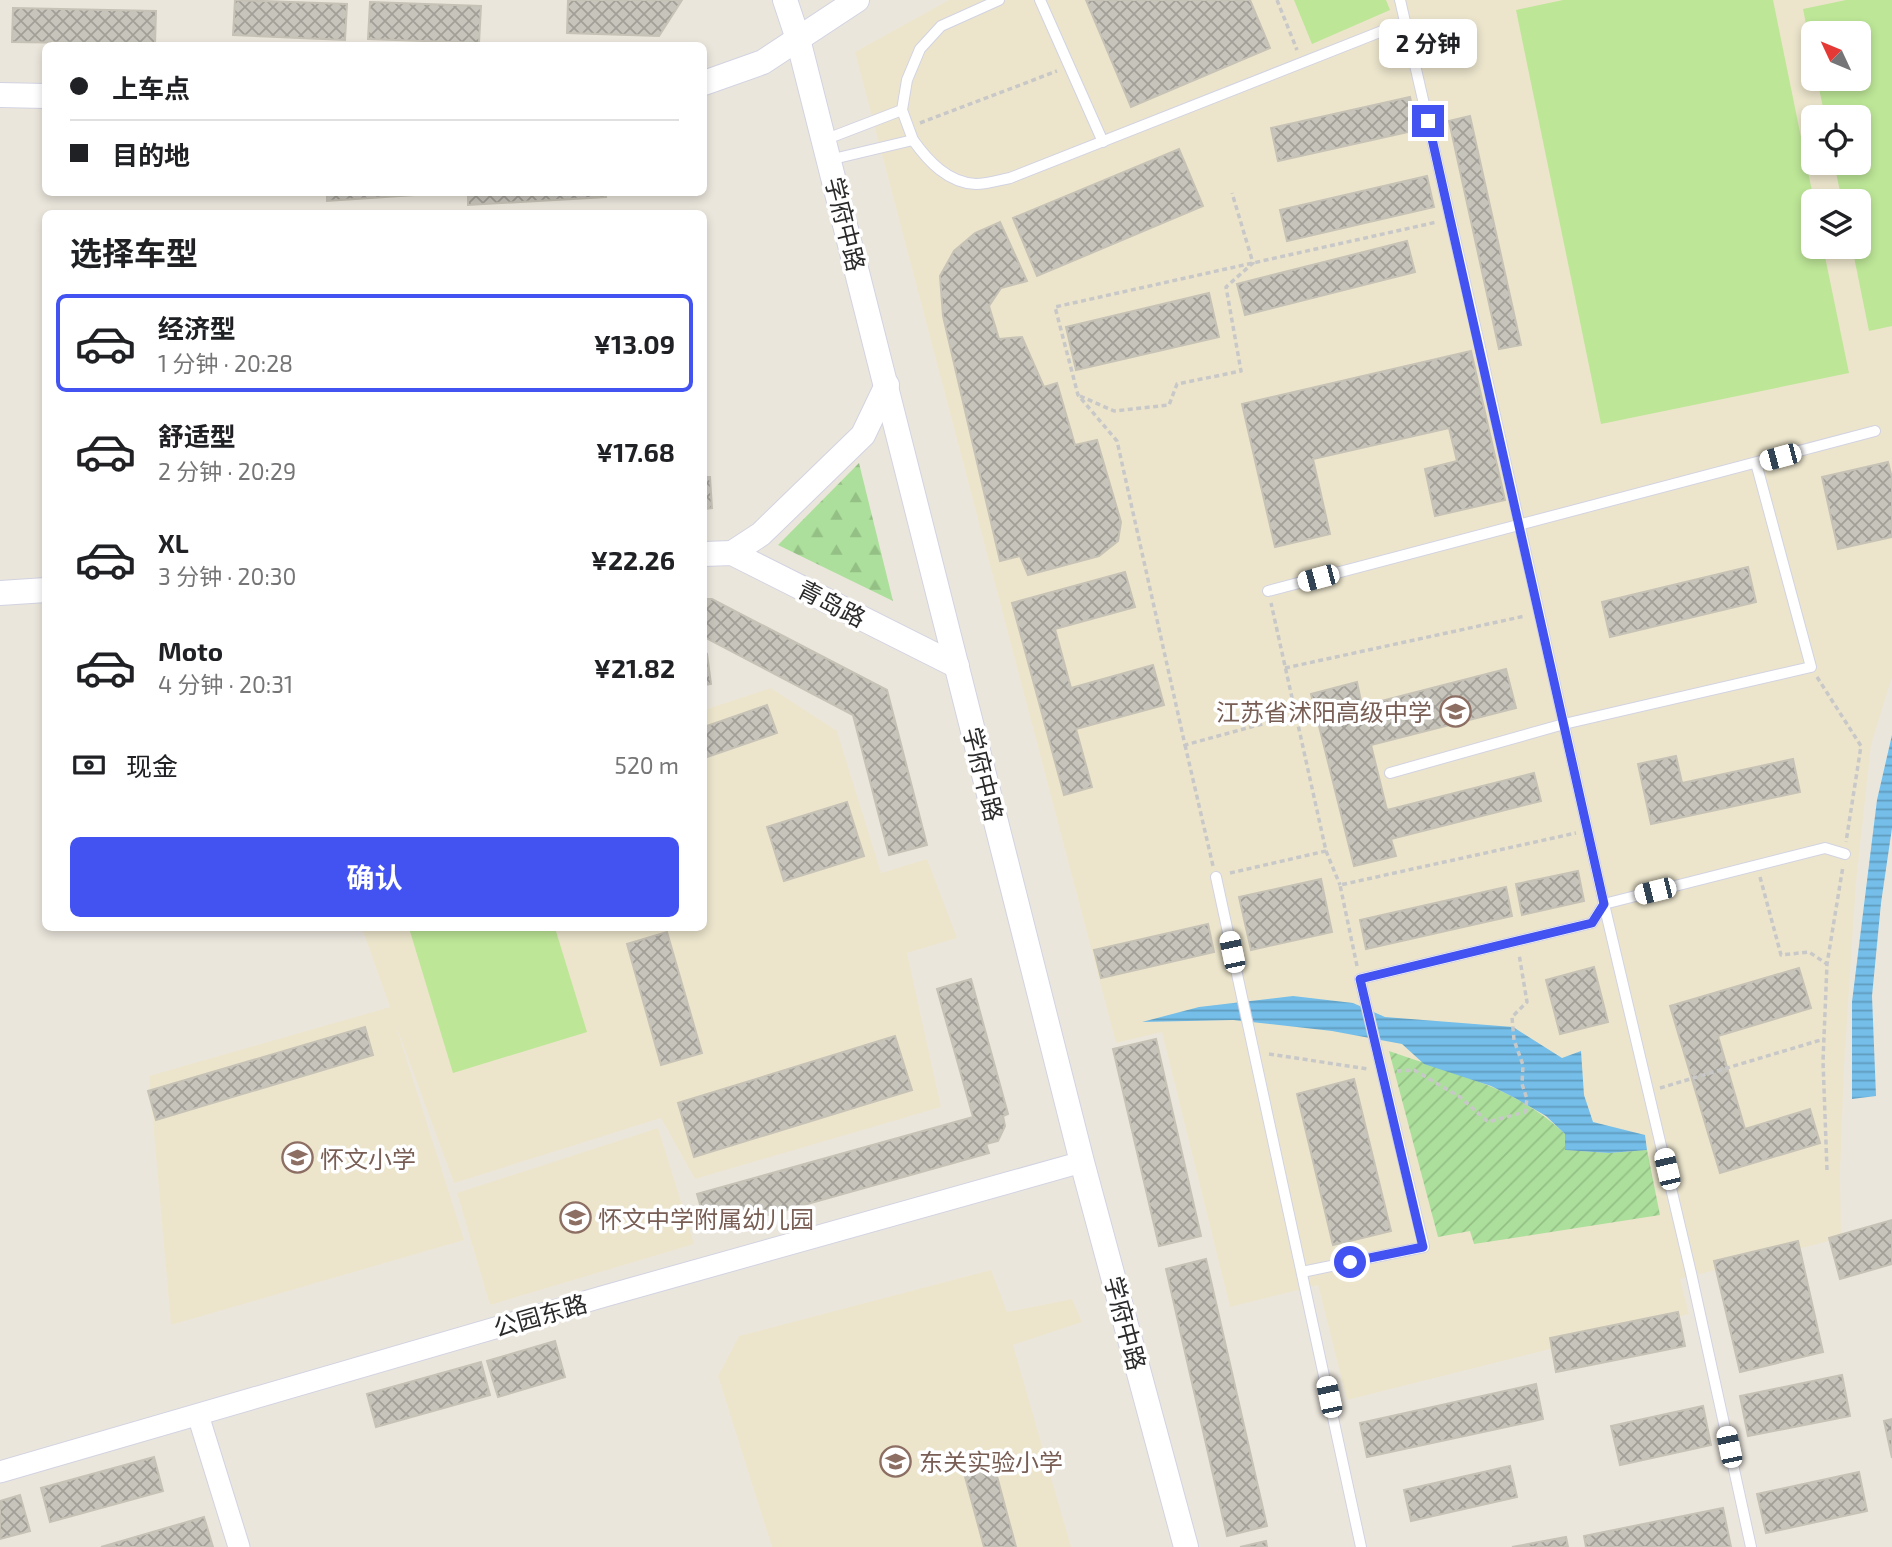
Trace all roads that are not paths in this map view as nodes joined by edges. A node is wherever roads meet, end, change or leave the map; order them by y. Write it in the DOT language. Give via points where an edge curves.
graph roads {
  1 [pos="785,0"];
  2 [pos="857,0"];
  3 [pos="999,0"];
  4 [pos="1040,0"];
  5 [pos="1400,0"];
  6 [pos="1405,22"];
  7 [pos="798,39"];
  8 [pos="707,82"];
  9 [pos="0,95"];
  10 [pos="42,96"];
  11 [pos="902,110"];
  12 [pos="913,140"];
  13 [pos="1102,142"];
  14 [pos="827,150"];
  15 [pos="887,385"];
  16 [pos="1875,431"];
  17 [pos="1756,463"];
  18 [pos="1520,525"];
  19 [pos="732,553"];
  20 [pos="707,554"];
  21 [pos="42,590"];
  22 [pos="1268,591"];
  23 [pos="0,593"];
  24 [pos="957,666"];
  25 [pos="1564,724"];
  26 [pos="1390,773"];
  27 [pos="1845,854"];
  28 [pos="1216,877"];
  29 [pos="1604,904"];
  30 [pos="1082,1162"];
  31 [pos="1302,1272"];
  32 [pos="198,1415"];
  33 [pos="0,1472"];
  34 [pos="239,1547"];
  35 [pos="1186,1547"];
  36 [pos="1361,1547"];
  37 [pos="1751,1547"];
  1 -- 7 [label="street, 学府中路"];
  2 -- 7 [label="street"];
  3 -- 11 [label="lane" via="940,26 920,50 907,80"];
  4 -- 13 [label="lane"];
  5 -- 6 [label="lane"];
  6 -- 13 [label="lane"];
  6 -- 18 [label="lane"];
  7 -- 8 [label="street" via="763,62"];
  7 -- 14 [label="street, 学府中路"];
  9 -- 10 [label="street"];
  11 -- 12 [label="lane"];
  11 -- 14 [label="lane"];
  12 -- 13 [label="lane" via="928,162 975,184 1010,178"];
  12 -- 14 [label="lane"];
  14 -- 15 [label="street, 学府中路"];
  15 -- 19 [label="street" via="863,435 761,534"];
  15 -- 24 [label="street, 学府中路"];
  16 -- 17 [label="lane"];
  17 -- 18 [label="lane"];
  17 -- 25 [label="lane" via="1811,667"];
  18 -- 22 [label="lane"];
  18 -- 25 [label="lane"];
  19 -- 20 [label="street, 青岛路"];
  19 -- 24 [label="street, 青岛路"];
  21 -- 23 [label="street"];
  24 -- 30 [label="street, 学府中路"];
  25 -- 26 [label="lane"];
  25 -- 29 [label="lane"];
  27 -- 29 [label="lane" via="1825,848"];
  28 -- 31 [label="lane"];
  29 -- 31 [label="lane" via="1592,923 1360,979 1423,1247"];
  29 -- 37 [label="lane"];
  30 -- 32 [label="street, 公园东路"];
  30 -- 35 [label="street, 学府中路"];
  31 -- 36 [label="lane"];
  32 -- 33 [label="street, 公园东路"];
  32 -- 34 [label="street"];
}
